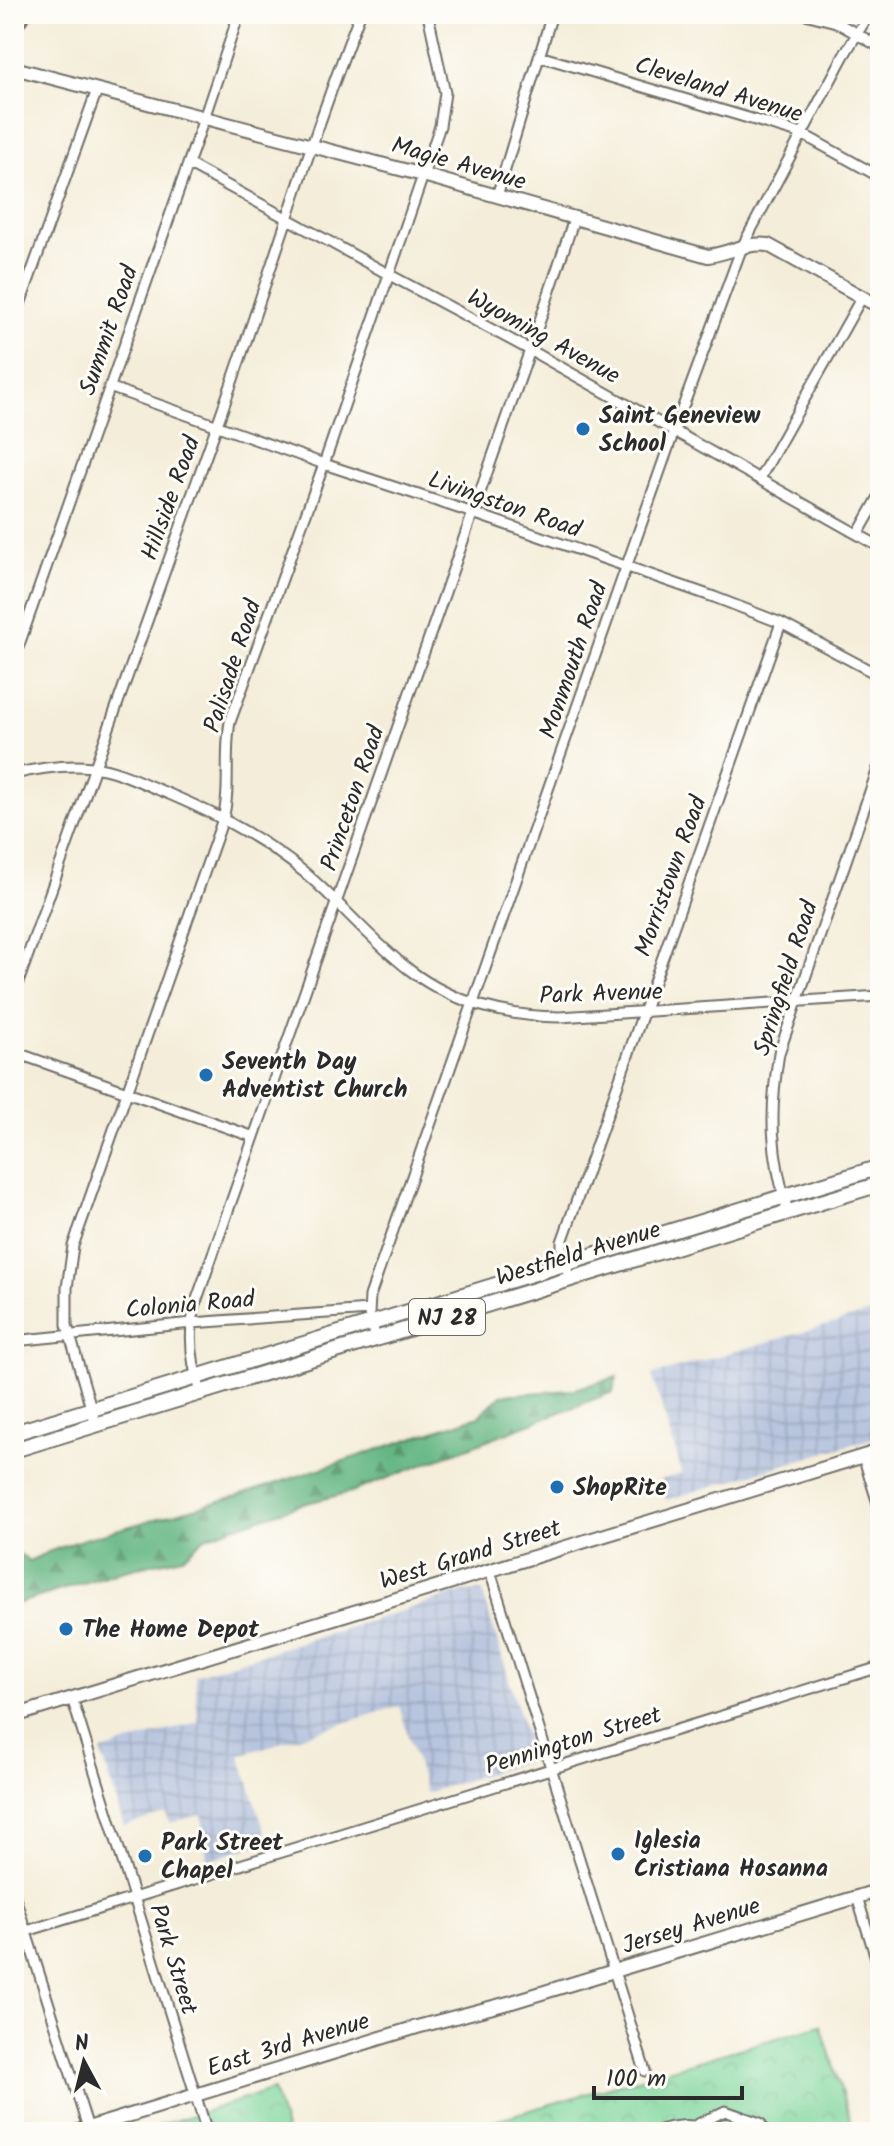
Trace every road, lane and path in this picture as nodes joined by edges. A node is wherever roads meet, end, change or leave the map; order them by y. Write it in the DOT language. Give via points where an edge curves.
graph roads {
  1 [pos="25,14"];
  2 [pos="239,14"];
  3 [pos="360,14"];
  4 [pos="428,14"];
  5 [pos="552,14"];
  6 [pos="805,14"];
  7 [pos="869,14"];
  8 [pos="14,32"];
  9 [pos="857,34"];
  10 [pos="880,47"];
  11 [pos="539,56"];
  12 [pos="14,68"];
  13 [pos="97,90"];
  14 [pos="204,119"];
  15 [pos="802,134"];
  16 [pos="311,144"];
  17 [pos="188,164"];
  18 [pos="423,175"];
  19 [pos="880,177"];
  20 [pos="497,196"];
  21 [pos="288,218"];
  22 [pos="574,219"];
  23 [pos="742,247"];
  24 [pos="388,274"];
  25 [pos="862,297"];
  26 [pos="880,307"];
  27 [pos="14,321"];
  28 [pos="530,350"];
  29 [pos="109,387"];
  30 [pos="217,426"];
  31 [pos="674,431"];
  32 [pos="324,464"];
  33 [pos="760,478"];
  34 [pos="880,495"];
  35 [pos="473,513"];
  36 [pos="858,534"];
  37 [pos="880,547"];
  38 [pos="627,568"];
  39 [pos="781,623"];
  40 [pos="14,659"];
  41 [pos="880,676"];
  42 [pos="880,763"];
  43 [pos="94,767"];
  44 [pos="14,772"];
  45 [pos="223,819"];
  46 [pos="336,902"];
  47 [pos="14,994"];
  48 [pos="880,996"];
  49 [pos="797,1002"];
  50 [pos="474,1003"];
  51 [pos="643,1012"];
  52 [pos="14,1052"];
  53 [pos="126,1092"];
  54 [pos="254,1137"];
  55 [pos="880,1167"];
  56 [pos="880,1184"];
  57 [pos="783,1197"];
  58 [pos="788,1212"];
  59 [pos="565,1264"];
  60 [pos="570,1279"];
  61 [pos="370,1316"];
  62 [pos="192,1323"];
  63 [pos="69,1335"];
  64 [pos="376,1339"];
  65 [pos="14,1341"];
  66 [pos="196,1377"];
  67 [pos="201,1392"];
  68 [pos="91,1409"];
  69 [pos="96,1425"];
  70 [pos="14,1433"];
  71 [pos="14,1450"];
  72 [pos="880,1451"];
  73 [pos="863,1456"];
  74 [pos="880,1510"];
  75 [pos="490,1571"];
  76 [pos="880,1667"];
  77 [pos="72,1698"];
  78 [pos="14,1716"];
  79 [pos="551,1768"];
  80 [pos="880,1890"];
  81 [pos="14,1894"];
  82 [pos="134,1897"];
  83 [pos="857,1897"];
  84 [pos="26,1932"];
  85 [pos="14,1935"];
  86 [pos="615,1971"];
  87 [pos="880,1971"];
  88 [pos="514,2002"];
  89 [pos="645,2071"];
  90 [pos="195,2095"];
  91 [pos="694,2126"];
  92 [pos="82,2130"];
  93 [pos="207,2132"];
  94 [pos="654,2132"];
  95 [pos="711,2132"];
  96 [pos="765,2132"];
  1 -- 8 [label="street"];
  2 -- 14 [label="street, Summit Road"];
  3 -- 16 [label="street, Hillside Road"];
  4 -- 18 [label="street, Palisade Road" via="445,93"];
  5 -- 11 [label="street"];
  6 -- 9 [label="street"];
  7 -- 9 [label="street, Monmouth Road"];
  9 -- 10 [label="street"];
  9 -- 15 [label="street, Monmouth Road"];
  11 -- 15 [label="street, Cleveland Avenue"];
  11 -- 20 [label="street"];
  12 -- 13 [label="street, Magie Avenue"];
  13 -- 14 [label="street, Magie Avenue"];
  13 -- 27 [label="street"];
  14 -- 16 [label="street, Magie Avenue"];
  14 -- 17 [label="street, Summit Road"];
  15 -- 19 [label="street, Cleveland Avenue"];
  15 -- 23 [label="street, Monmouth Road"];
  16 -- 18 [label="street, Magie Avenue"];
  16 -- 21 [label="street, Hillside Road"];
  17 -- 21 [label="street, Wyoming Avenue"];
  17 -- 29 [label="street, Summit Road"];
  18 -- 20 [label="street, Magie Avenue"];
  18 -- 24 [label="street, Palisade Road"];
  20 -- 22 [label="street, Magie Avenue"];
  21 -- 24 [label="street, Wyoming Avenue"];
  21 -- 30 [label="street, Hillside Road"];
  22 -- 23 [label="street, Magie Avenue" via="708,256"];
  22 -- 28 [label="street, Princeton Road"];
  23 -- 25 [label="street, Magie Avenue" via="768,245"];
  23 -- 31 [label="street, Monmouth Road"];
  24 -- 28 [label="street, Wyoming Avenue"];
  24 -- 32 [label="street, Palisade Road"];
  25 -- 26 [label="street, Magie Avenue"];
  25 -- 33 [label="street"];
  28 -- 31 [label="street, Wyoming Avenue"];
  28 -- 35 [label="street, Princeton Road"];
  29 -- 30 [label="street, Livingston Road"];
  29 -- 40 [label="street, Summit Road"];
  30 -- 32 [label="street, Livingston Road"];
  30 -- 43 [label="street, Hillside Road"];
  31 -- 33 [label="street, Wyoming Avenue"];
  31 -- 38 [label="street, Monmouth Road"];
  32 -- 35 [label="street, Livingston Road"];
  32 -- 45 [label="street, Palisade Road" via="230,722"];
  33 -- 36 [label="street, Wyoming Avenue"];
  34 -- 36 [label="street"];
  35 -- 38 [label="street, Livingston Road"];
  35 -- 46 [label="street, Princeton Road"];
  36 -- 37 [label="street, Wyoming Avenue"];
  38 -- 39 [label="street, Livingston Road"];
  38 -- 50 [label="street, Monmouth Road"];
  39 -- 41 [label="street, Livingston Road"];
  39 -- 51 [label="street, Morristown Road"];
  42 -- 49 [label="street, Springfield Road"];
  43 -- 44 [label="street, Park Avenue"];
  43 -- 45 [label="street, Park Avenue" via="135,779"];
  43 -- 47 [label="street, Hillside Road"];
  45 -- 46 [label="street, Park Avenue" via="295,865"];
  45 -- 53 [label="street, Palisade Road"];
  46 -- 50 [label="street, Park Avenue" via="418,976"];
  46 -- 54 [label="street, Princeton Road"];
  48 -- 49 [label="street, Park Avenue"];
  49 -- 51 [label="street, Park Avenue"];
  49 -- 57 [label="street, Springfield Road" via="779,1053 773,1094 773,1148"];
  50 -- 51 [label="street, Park Avenue" via="535,1016"];
  50 -- 61 [label="street, Monmouth Road" via="370,1296"];
  51 -- 59 [label="street, Morristown Road" via="562,1242"];
  52 -- 53 [label="street"];
  53 -- 54 [label="street"];
  53 -- 63 [label="street, Palisade Road" via="73,1246 66,1297"];
  54 -- 62 [label="street, Princeton Road"];
  55 -- 57 [label="main road, Westfield Avenue / NJ 28"];
  56 -- 58 [label="main road, Westfield Avenue / NJ 28"];
  57 -- 58 [label="street, Springfield Road"];
  57 -- 59 [label="main road, Westfield Avenue / NJ 28"];
  58 -- 60 [label="main road, Westfield Avenue / NJ 28"];
  59 -- 60 [label="street, Morristown Road"];
  59 -- 61 [label="main road, Westfield Avenue / NJ 28"];
  60 -- 64 [label="main road, Westfield Avenue / NJ 28"];
  61 -- 62 [label="street, Colonia Road"];
  61 -- 64 [label="street, Monmouth Road"];
  61 -- 66 [label="main road, Westfield Avenue / NJ 28"];
  62 -- 63 [label="street, Colonia Road"];
  62 -- 66 [label="street, Princeton Road"];
  63 -- 65 [label="street, Colonia Road"];
  63 -- 68 [label="street, Palisade Road"];
  64 -- 67 [label="main road, Westfield Avenue / NJ 28"];
  66 -- 67 [label="street, Princeton Road"];
  66 -- 68 [label="main road, Westfield Avenue / NJ 28"];
  67 -- 69 [label="main road, Westfield Avenue / NJ 28"];
  68 -- 69 [label="street, Palisade Road"];
  68 -- 70 [label="main road, Westfield Avenue / NJ 28"];
  69 -- 71 [label="main road, Westfield Avenue / NJ 28"];
  72 -- 73 [label="street, West Grand Street"];
  73 -- 74 [label="street"];
  73 -- 75 [label="street, West Grand Street"];
  75 -- 77 [label="street, West Grand Street"];
  75 -- 79 [label="street"];
  76 -- 79 [label="street, Pennington Street"];
  77 -- 78 [label="street, West Grand Street"];
  77 -- 82 [label="street, Park Street"];
  79 -- 82 [label="street, Pennington Street"];
  79 -- 86 [label="street"];
  80 -- 83 [label="street, Jersey Avenue"];
  81 -- 84 [label="street"];
  82 -- 84 [label="street, Pennington Street"];
  82 -- 90 [label="street, Park Street"];
  83 -- 86 [label="street, Jersey Avenue"];
  83 -- 87 [label="street"];
  84 -- 85 [label="street, Pennington Street"];
  84 -- 92 [label="street"];
  86 -- 88 [label="street, Jersey Avenue"];
  86 -- 89 [label="street"];
  88 -- 90 [label="street, East 3rd Avenue"];
  90 -- 92 [label="street, East 3rd Avenue"];
  90 -- 93 [label="street, Park Street"];
  91 -- 94 [label="street"];
  91 -- 95 [label="street"];
  91 -- 96 [label="street" via="725,2111 760,2123"];
}
